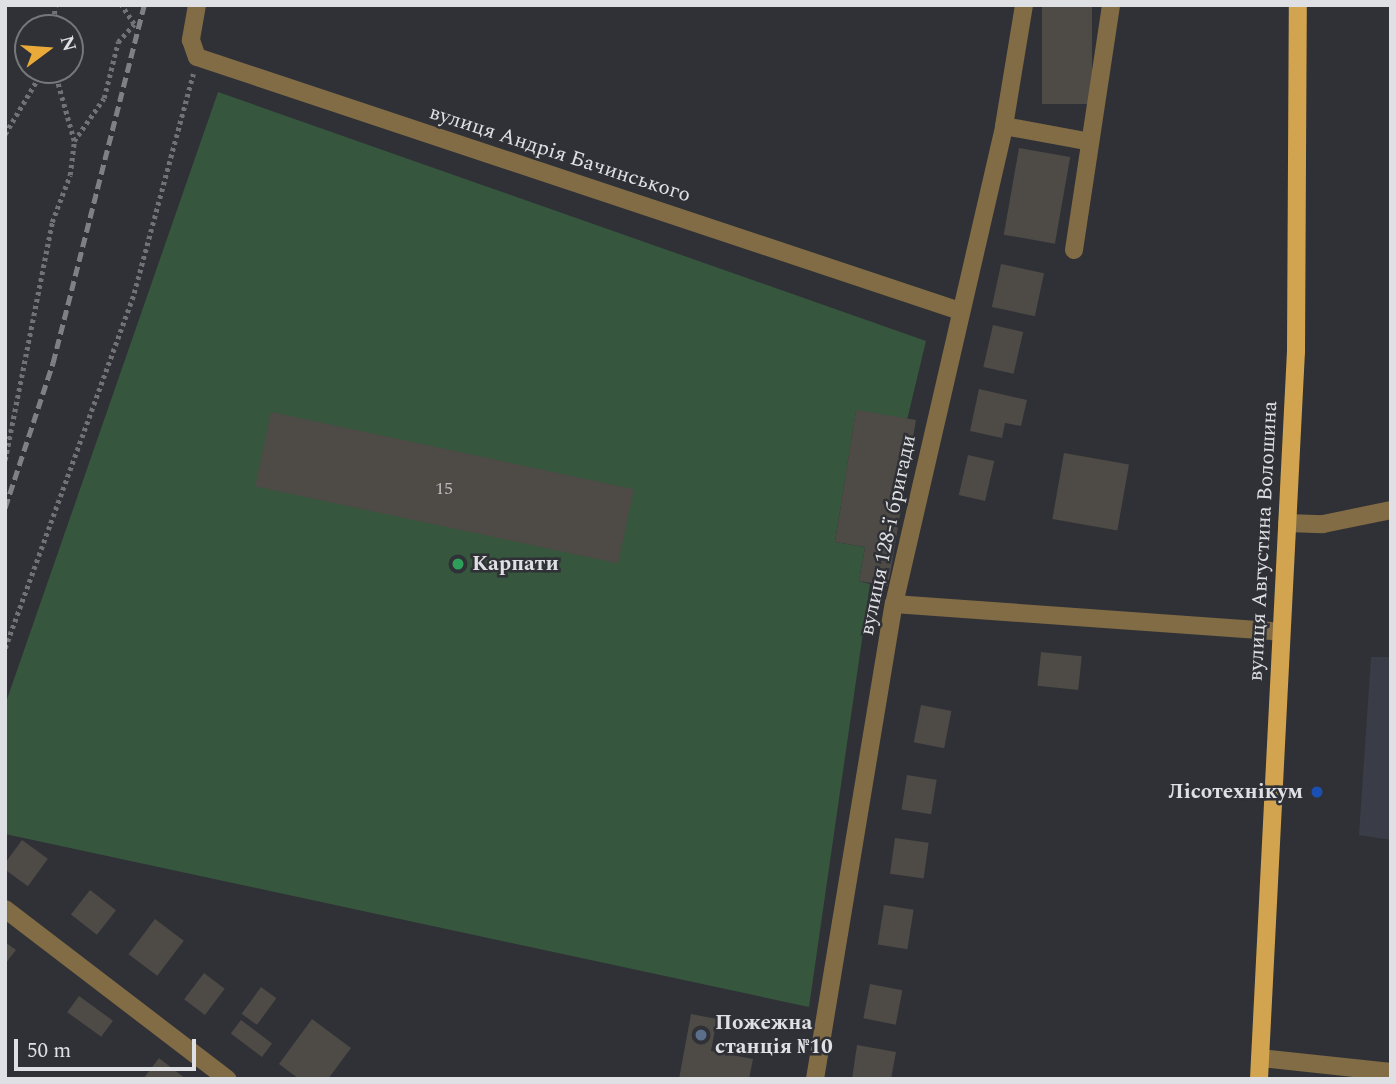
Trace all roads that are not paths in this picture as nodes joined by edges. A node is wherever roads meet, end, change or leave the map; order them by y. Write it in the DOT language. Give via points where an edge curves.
graph roads {
  1 [pos="197,5"];
  2 [pos="1024,5"];
  3 [pos="1111,5"];
  4 [pos="1298,5"];
  5 [pos="1004,126"];
  6 [pos="1086,141"];
  7 [pos="1074,250"];
  8 [pos="960,311"];
  9 [pos="1391,510"];
  10 [pos="1287,523"];
  11 [pos="894,604"];
  12 [pos="1280,632"];
  13 [pos="5,909"];
  14 [pos="1260,1058"];
  15 [pos="1391,1072"];
  16 [pos="227,1079"];
  17 [pos="815,1079"];
  18 [pos="1259,1079"];
  1 -- 8 [label="street, вулиця Андрія Бачинського" via="191,40 197,57"];
  2 -- 5 [label="street, вулиця 128-ї бригади"];
  3 -- 6 [label="street"];
  4 -- 10 [label="main road, вулиця Августина Волошина" via="1296,352"];
  5 -- 6 [label="street"];
  5 -- 8 [label="street, вулиця 128-ї бригади"];
  6 -- 7 [label="street"];
  8 -- 11 [label="street, вулиця 128-ї бригади"];
  9 -- 10 [label="street" via="1323,524"];
  10 -- 12 [label="main road, вулиця Августина Волошина"];
  11 -- 12 [label="street"];
  11 -- 17 [label="street, вулиця 128-ї бригади"];
  12 -- 14 [label="main road, вулиця Августина Волошина"];
  13 -- 16 [label="street"];
  14 -- 15 [label="street"];
  14 -- 18 [label="main road, вулиця Августина Волошина"];
}
